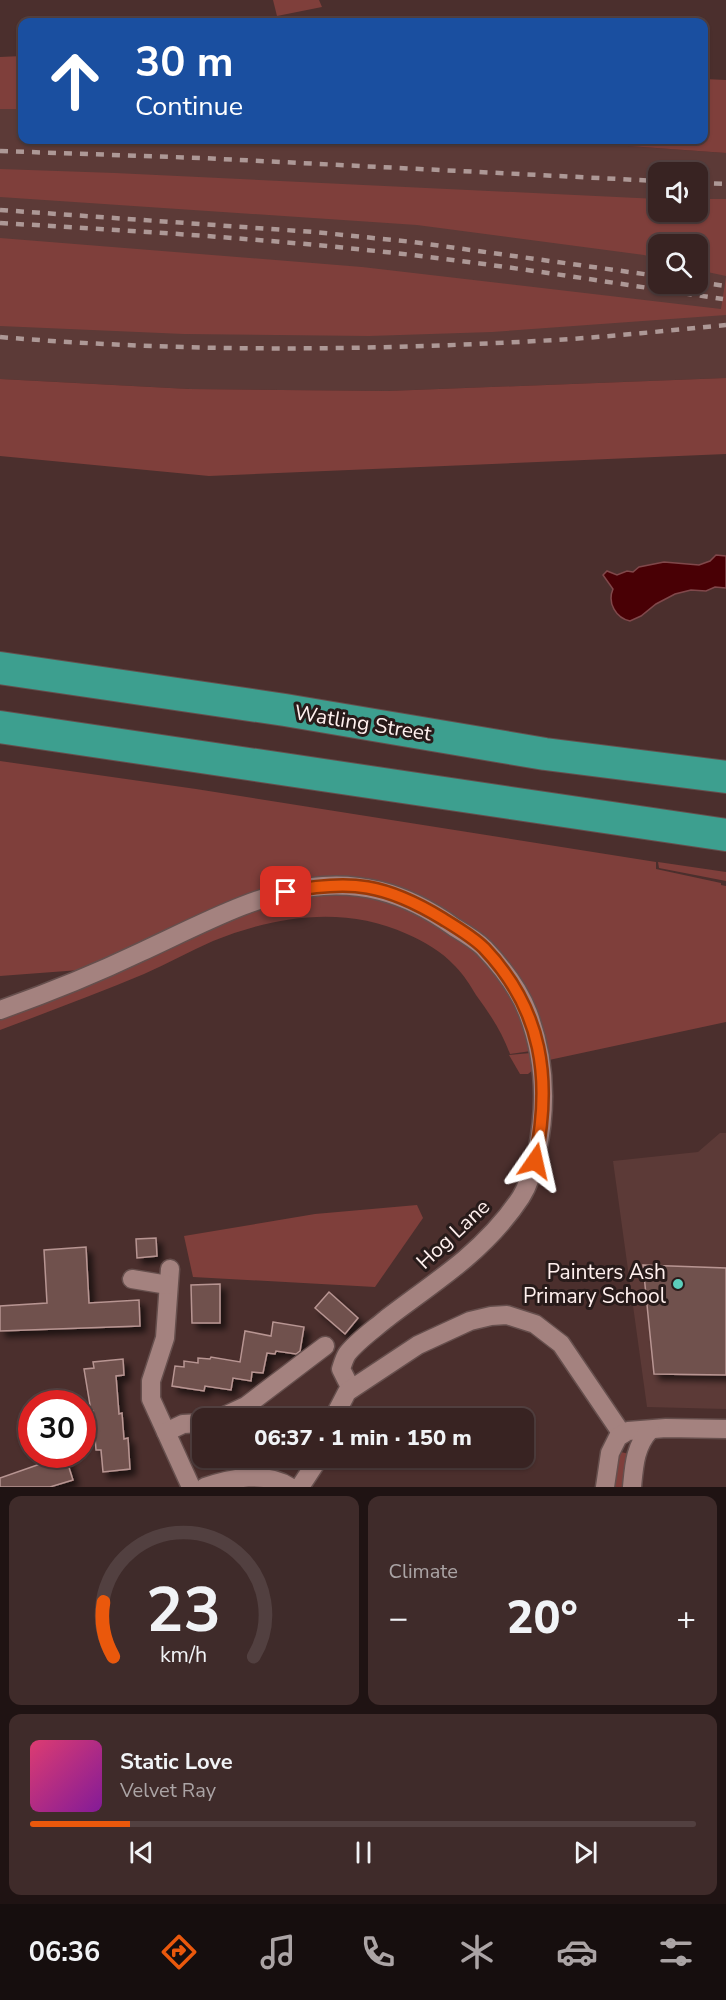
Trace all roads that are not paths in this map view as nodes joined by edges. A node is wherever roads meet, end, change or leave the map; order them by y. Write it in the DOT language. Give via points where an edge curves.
graph roads {
  1 [pos="0,668"];
  2 [pos="0,727"];
  3 [pos="726,777"];
  4 [pos="726,835"];
  5 [pos="0,1010"];
  6 [pos="132,1279"];
  7 [pos="325,1346"];
  8 [pos="351,1389"];
  9 [pos="242,1408"];
  10 [pos="338,1408"];
  11 [pos="192,1424"];
  12 [pos="726,1429"];
  13 [pos="650,1430"];
  14 [pos="165,1432"];
  15 [pos="622,1434"];
  16 [pos="314,1468"];
  17 [pos="191,1487"];
  18 [pos="205,1487"];
  19 [pos="290,1487"];
  20 [pos="300,1487"];
  21 [pos="605,1487"];
  22 [pos="632,1487"];
  1 -- 3 [label="highway, Watling Street" via="545,754"];
  2 -- 4 [label="highway"];
  5 -- 8 [label="street, Hog Lane" via="109,967 247,904 330,885 355,885 415,902 483,947 509,978 526,1008 537,1045 543,1077 543,1111 530,1177 521,1197 480,1246 350,1351 341,1369"];
  6 -- 14 [label="street" via="169,1277 165,1338 150,1388"];
  7 -- 9 [label="street"];
  8 -- 10 [label="street"];
  8 -- 15 [label="street" via="433,1337 480,1319 515,1316 543,1329 561,1344"];
  11 -- 14 [label="street"];
  12 -- 13 [label="street"];
  13 -- 15 [label="street"];
  13 -- 22 [label="street" via="637,1452"];
  14 -- 17 [label="street"];
  15 -- 21 [label="street" via="610,1453"];
  16 -- 20 [label="street"];
  18 -- 19 [label="street" via="255,1478"];
}
